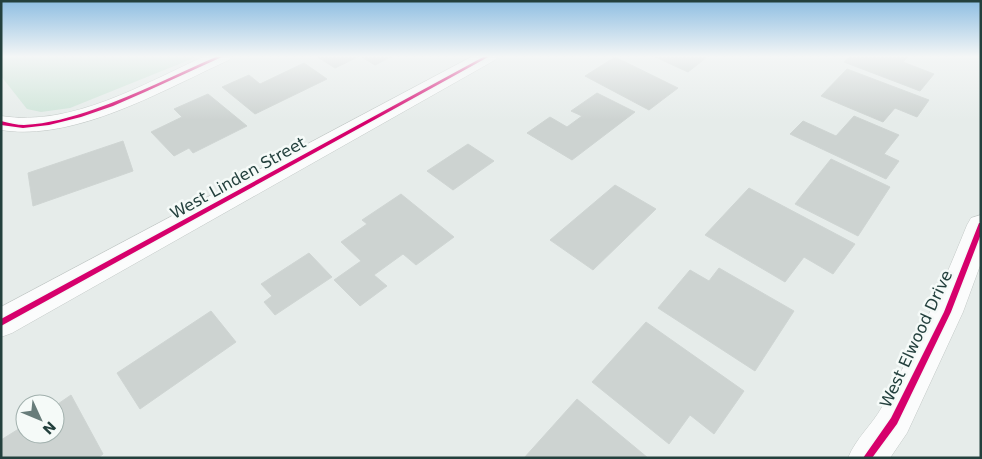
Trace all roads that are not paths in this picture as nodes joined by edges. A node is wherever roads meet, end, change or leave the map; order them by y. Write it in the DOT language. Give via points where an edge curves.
graph roads {
  1 [pos="172,77"];
  2 [pos="449,77"];
  3 [pos="1,123"];
  4 [pos="981,225"];
  5 [pos="1,323"];
  6 [pos="867,458"];
  1 -- 3 [label="street" via="79,117 28,127"];
  2 -- 5 [label="street, West Linden Street"];
  4 -- 6 [label="street, West Elwood Drive" via="947,312 898,413"];
}
